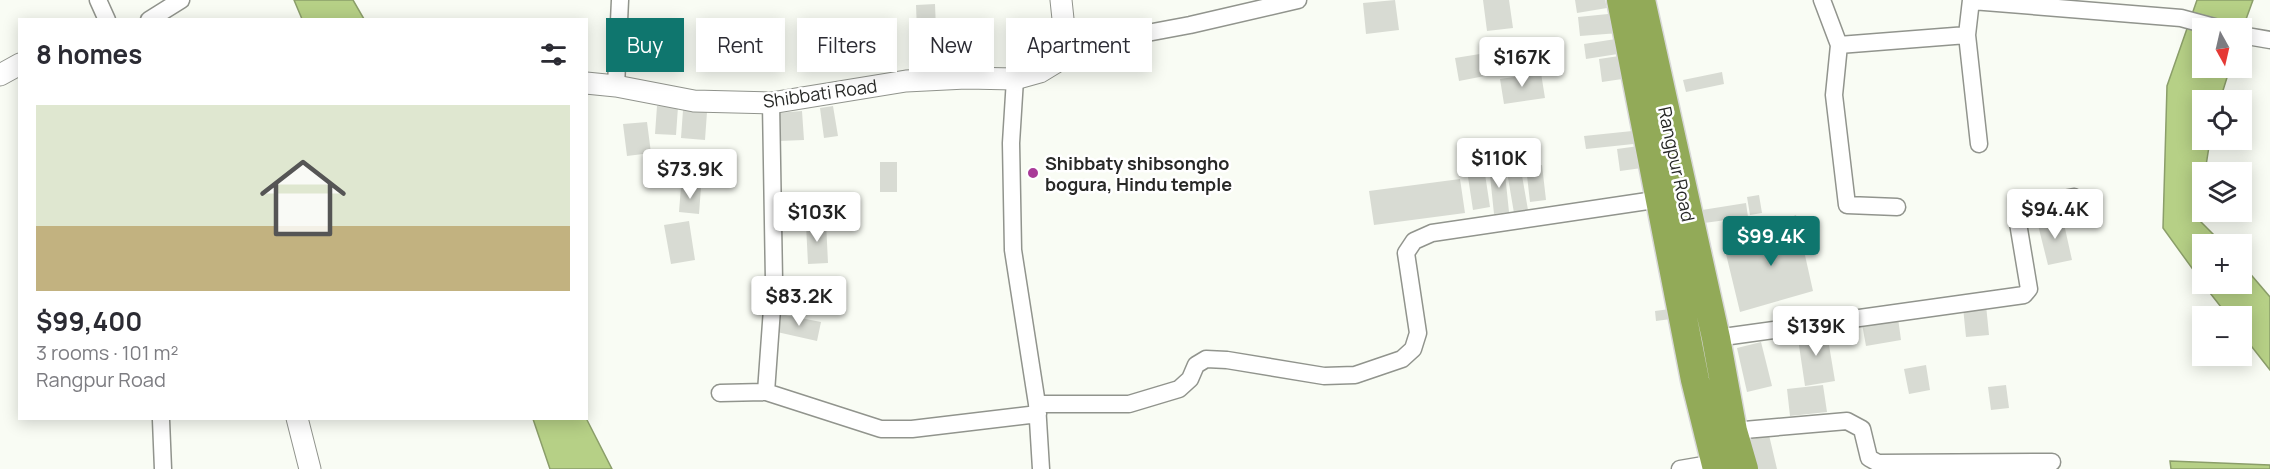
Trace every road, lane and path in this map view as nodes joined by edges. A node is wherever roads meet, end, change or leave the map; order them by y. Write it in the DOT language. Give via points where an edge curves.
graph roads {
  1 [pos="98,0"];
  2 [pos="181,0"];
  3 [pos="620,0"];
  4 [pos="1061,0"];
  5 [pos="1298,0"];
  6 [pos="1621,0"];
  7 [pos="1641,0"];
  8 [pos="1822,0"];
  9 [pos="1971,0"];
  10 [pos="106,18"];
  11 [pos="152,18"];
  12 [pos="1063,18"];
  13 [pos="2192,21"];
  14 [pos="1152,31"];
  15 [pos="1967,35"];
  16 [pos="2252,37"];
  17 [pos="2270,40"];
  18 [pos="1839,45"];
  19 [pos="18,65"];
  20 [pos="1040,72"];
  21 [pos="0,75"];
  22 [pos="1015,79"];
  23 [pos="588,82"];
  24 [pos="616,86"];
  25 [pos="771,103"];
  26 [pos="1979,144"];
  27 [pos="2074,196"];
  28 [pos="1661,199"];
  29 [pos="1897,207"];
  30 [pos="1716,339"];
  31 [pos="766,392"];
  32 [pos="720,393"];
  33 [pos="1037,409"];
  34 [pos="161,420"];
  35 [pos="298,420"];
  36 [pos="1733,431"];
  37 [pos="2052,462"];
  38 [pos="1716,466"];
  39 [pos="163,469"];
  40 [pos="310,469"];
  41 [pos="1041,469"];
  42 [pos="1680,469"];
  43 [pos="1744,469"];
  1 -- 10 [label="street"];
  2 -- 11 [label="street"];
  3 -- 24 [label="street"];
  4 -- 12 [label="street"];
  5 -- 14 [label="street"];
  6 -- 28 [label="highway, Rangpur Road"];
  7 -- 30 [label="highway, Rangpur Road"];
  8 -- 18 [label="street"];
  9 -- 13 [label="street"];
  9 -- 15 [label="street"];
  15 -- 18 [label="street"];
  15 -- 26 [label="street"];
  16 -- 17 [label="street"];
  18 -- 29 [label="street" via="1834,95 1846,205"];
  19 -- 21 [label="street"];
  20 -- 22 [label="street, Shibbati Road"];
  22 -- 25 [label="street, Shibbati Road" via="906,81"];
  22 -- 33 [label="street" via="1011,142 1013,250"];
  23 -- 24 [label="street, Shibbati Road"];
  24 -- 25 [label="street, Shibbati Road" via="694,101"];
  25 -- 31 [label="street" via="774,281"];
  27 -- 30 [label="street" via="2018,209 2029,289 2024,295"];
  28 -- 33 [label="street" via="1432,233 1414,241 1406,253 1418,333 1413,349 1402,359 1355,375 1324,376 1206,359 1196,364 1190,379 1179,389 1129,404"];
  28 -- 38 [label="highway, Rangpur Road" via="1695,380"];
  30 -- 36 [label="highway, Rangpur Road"];
  31 -- 32 [label="street"];
  31 -- 33 [label="street" via="881,429 912,429"];
  33 -- 41 [label="street"];
  34 -- 39 [label="street"];
  35 -- 40 [label="street"];
  36 -- 37 [label="street" via="1847,422 1862,429 1869,458 1878,463"];
  36 -- 43 [label="highway, Rangpur Road"];
  38 -- 42 [label="street"];
}
